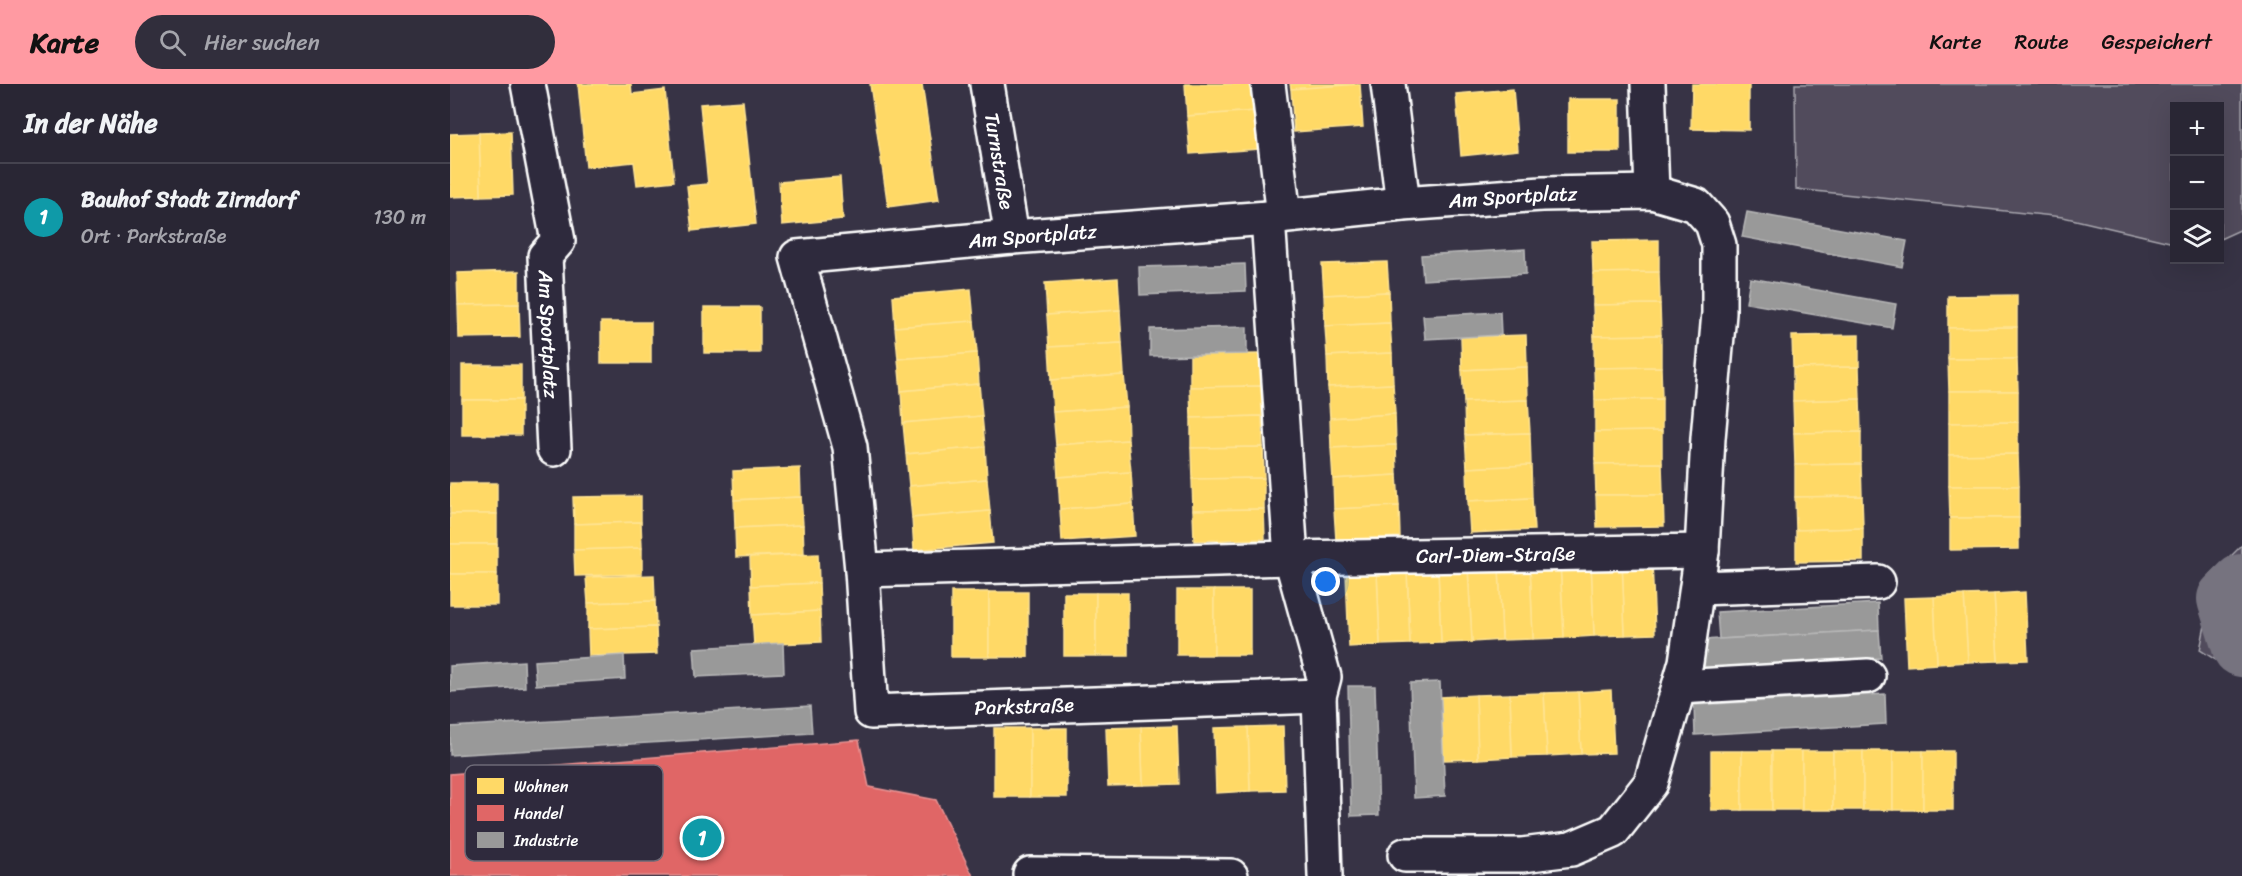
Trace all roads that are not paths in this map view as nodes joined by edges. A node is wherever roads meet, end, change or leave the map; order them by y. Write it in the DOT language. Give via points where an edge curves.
graph roads {
  1 [pos="528,84"];
  2 [pos="987,84"];
  3 [pos="1268,84"];
  4 [pos="1388,84"];
  5 [pos="1648,84"];
  6 [pos="1652,192"];
  7 [pos="1403,204"];
  8 [pos="1276,217"];
  9 [pos="1012,237"];
  10 [pos="797,257"];
  11 [pos="554,449"];
  12 [pos="1702,551"];
  13 [pos="1291,558"];
  14 [pos="862,570"];
  15 [pos="1878,582"];
  16 [pos="1697,588"];
  17 [pos="1868,676"];
  18 [pos="1679,687"];
  19 [pos="1319,696"];
  20 [pos="1405,855"];
  21 [pos="1030,874"];
  22 [pos="1231,876"];
  23 [pos="1325,876"];
  1 -- 11 [label="street, Am Sportplatz" via="558,241 545,256"];
  2 -- 9 [label="street, Turnstraße"];
  3 -- 8 [label="street"];
  4 -- 7 [label="street"];
  5 -- 6 [label="street"];
  6 -- 7 [label="street, Am Sportplatz" via="1542,194"];
  6 -- 12 [label="street" via="1696,206 1712,224 1719,245 1719,313"];
  7 -- 8 [label="street, Am Sportplatz"];
  8 -- 9 [label="street, Am Sportplatz"];
  8 -- 13 [label="street"];
  9 -- 10 [label="street, Am Sportplatz"];
  10 -- 14 [label="street, Parkstraße" via="850,447"];
  12 -- 13 [label="street, Carl-Diem-Straße"];
  12 -- 16 [label="street"];
  13 -- 14 [label="street"];
  13 -- 19 [label="street" via="1324,677"];
  14 -- 19 [label="street, Parkstraße" via="871,712"];
  15 -- 16 [label="street"];
  16 -- 18 [label="street"];
  17 -- 18 [label="street"];
  18 -- 20 [label="street" via="1652,783 1613,831 1571,849 1522,855"];
  19 -- 23 [label="street"];
  21 -- 22 [label="street"];
}
